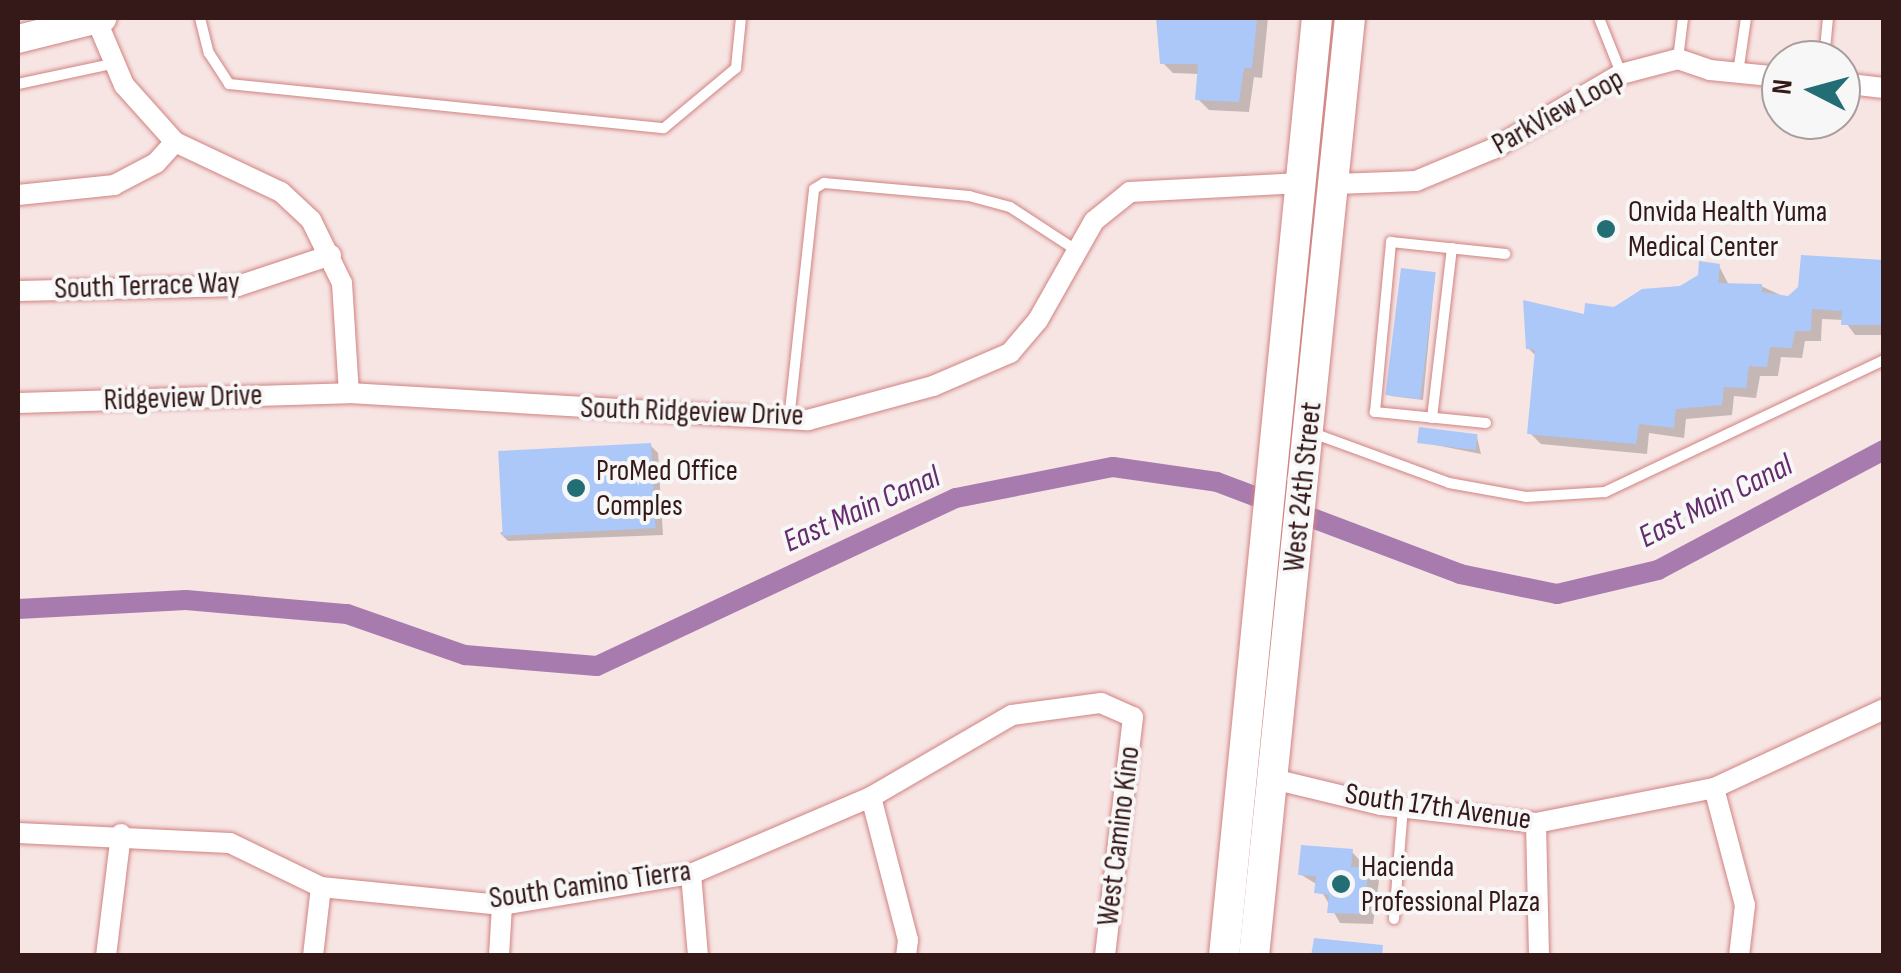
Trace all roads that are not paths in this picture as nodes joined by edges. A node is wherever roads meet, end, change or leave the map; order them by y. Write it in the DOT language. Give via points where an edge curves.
graph roads {
  1 [pos="99,18"];
  2 [pos="200,18"];
  3 [pos="741,18"];
  4 [pos="1317,18"];
  5 [pos="1350,18"];
  6 [pos="1599,18"];
  7 [pos="1683,18"];
  8 [pos="1746,18"];
  9 [pos="18,39"];
  10 [pos="1678,59"];
  11 [pos="112,64"];
  12 [pos="1738,73"];
  13 [pos="1621,74"];
  14 [pos="1761,76"];
  15 [pos="18,84"];
  16 [pos="175,142"];
  17 [pos="1302,183"];
  18 [pos="1336,184"];
  19 [pos="18,196"];
  20 [pos="1452,248"];
  21 [pos="1076,250"];
  22 [pos="1506,254"];
  23 [pos="331,255"];
  24 [pos="18,291"];
  25 [pos="1884,360"];
  26 [pos="349,394"];
  27 [pos="18,403"];
  28 [pos="1432,418"];
  29 [pos="788,420"];
  30 [pos="1486,423"];
  31 [pos="1309,432"];
  32 [pos="1256,634"];
  33 [pos="1884,709"];
  34 [pos="1133,717"];
  35 [pos="1273,779"];
  36 [pos="1714,788"];
  37 [pos="871,797"];
  38 [pos="1403,808"];
  39 [pos="1536,824"];
  40 [pos="18,833"];
  41 [pos="120,834"];
  42 [pos="691,874"];
  43 [pos="321,887"];
  44 [pos="502,905"];
  45 [pos="1394,918"];
  46 [pos="106,956"];
  47 [pos="312,956"];
  48 [pos="499,956"];
  49 [pos="698,956"];
  50 [pos="906,956"];
  51 [pos="1105,956"];
  52 [pos="1224,956"];
  53 [pos="1254,956"];
  54 [pos="1539,956"];
  55 [pos="1739,956"];
  1 -- 9 [label="street"];
  1 -- 11 [label="street"];
  2 -- 3 [label="lane" via="209,53 229,84 664,128 736,68"];
  4 -- 17 [label="main road, West 24th Street"];
  5 -- 18 [label="main road, West 24th Street"];
  6 -- 13 [label="lane"];
  7 -- 10 [label="lane"];
  8 -- 12 [label="lane"];
  10 -- 12 [label="street, ParkView Loop"];
  10 -- 13 [label="street, ParkView Loop"];
  11 -- 15 [label="lane"];
  11 -- 16 [label="street"];
  12 -- 14 [label="street, ParkView Loop"];
  13 -- 18 [label="street, ParkView Loop" via="1493,149 1416,181"];
  16 -- 19 [label="street" via="156,163 114,185"];
  16 -- 23 [label="street" via="282,192 311,220"];
  17 -- 18 [label="street"];
  17 -- 21 [label="street, South Ridgeview Drive" via="1130,192 1094,221"];
  17 -- 32 [label="main road, West 24th Street"];
  18 -- 31 [label="main road, West 24th Street"];
  20 -- 22 [label="lane"];
  20 -- 28 [label="lane"];
  20 -- 28 [label="lane" via="1391,242 1375,412"];
  21 -- 29 [label="street, South Ridgeview Drive" via="1038,320 1010,353 933,386"];
  21 -- 29 [label="lane" via="1010,207 969,196 824,183 814,189"];
  23 -- 24 [label="street, South Terrace Way" via="238,286"];
  23 -- 26 [label="street" via="342,283"];
  25 -- 31 [label="lane" via="1605,492 1526,498 1449,483"];
  26 -- 27 [label="street, Ridgeview Drive"];
  26 -- 29 [label="street, South Ridgeview Drive"];
  28 -- 30 [label="lane"];
  31 -- 35 [label="main road, West 24th Street"];
  32 -- 35 [label="main road" via="1264,665 1256,756 1259,770"];
  32 -- 52 [label="main road, West 24th Street"];
  33 -- 36 [label="street, South 17th Avenue"];
  34 -- 37 [label="street, South Camino Tierra" via="1101,702 1012,715"];
  34 -- 51 [label="street, West Camino Kino"];
  35 -- 38 [label="street, South 17th Avenue"];
  35 -- 53 [label="main road, West 24th Street"];
  36 -- 39 [label="street, South 17th Avenue"];
  36 -- 55 [label="street" via="1745,905"];
  37 -- 42 [label="street, South Camino Tierra"];
  37 -- 50 [label="street" via="908,940"];
  38 -- 39 [label="street, South 17th Avenue"];
  38 -- 45 [label="lane"];
  39 -- 54 [label="street"];
  40 -- 41 [label="street, South Camino Tierra"];
  41 -- 43 [label="street, South Camino Tierra" via="230,843"];
  41 -- 46 [label="street"];
  42 -- 44 [label="street, South Camino Tierra"];
  42 -- 49 [label="street"];
  43 -- 44 [label="street, South Camino Tierra"];
  43 -- 47 [label="street"];
  44 -- 48 [label="street"];
}
